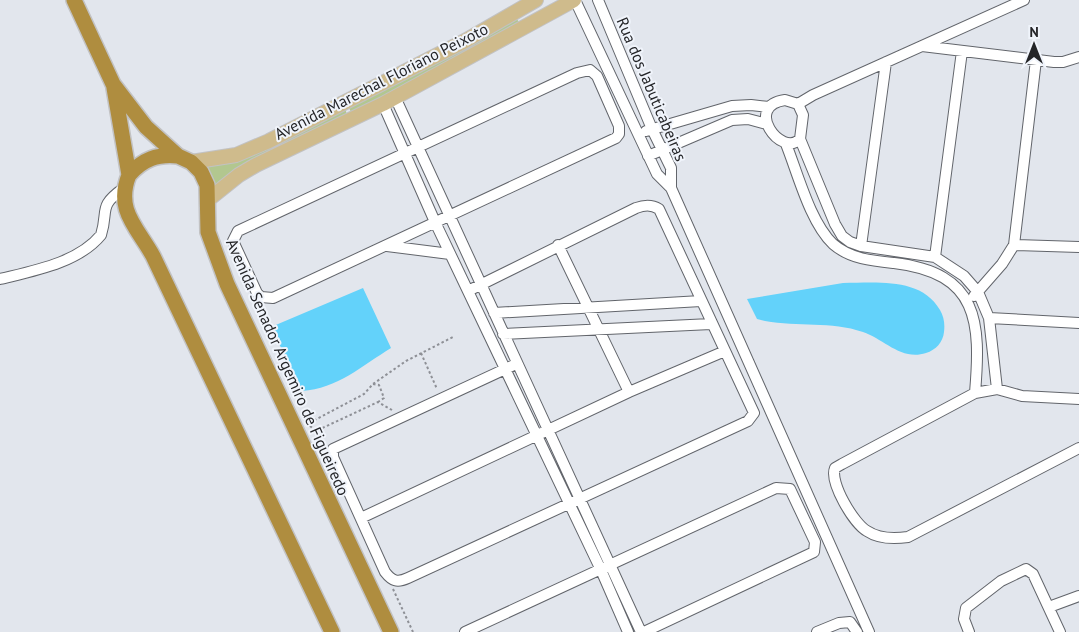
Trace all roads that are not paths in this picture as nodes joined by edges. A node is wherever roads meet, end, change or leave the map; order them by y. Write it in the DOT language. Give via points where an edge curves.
graph roads {
  1 [pos="74,0"];
  2 [pos="536,0"];
  3 [pos="574,0"];
  4 [pos="598,0"];
  5 [pos="1024,0"];
  6 [pos="513,14"];
  7 [pos="524,26"];
  8 [pos="921,46"];
  9 [pos="962,51"];
  10 [pos="1079,57"];
  11 [pos="1036,60"];
  12 [pos="886,62"];
  13 [pos="113,84"];
  14 [pos="389,100"];
  15 [pos="345,102"];
  16 [pos="798,104"];
  17 [pos="769,107"];
  18 [pos="352,119"];
  19 [pos="767,124"];
  20 [pos="652,129"];
  21 [pos="638,135"];
  22 [pos="800,139"];
  23 [pos="786,144"];
  24 [pos="416,147"];
  25 [pos="663,150"];
  26 [pos="405,153"];
  27 [pos="648,156"];
  28 [pos="184,159"];
  29 [pos="127,182"];
  30 [pos="671,188"];
  31 [pos="209,199"];
  32 [pos="448,216"];
  33 [pos="435,222"];
  34 [pos="558,245"];
  35 [pos="1014,245"];
  36 [pos="386,246"];
  37 [pos="861,246"];
  38 [pos="1079,247"];
  39 [pos="450,254"];
  40 [pos="935,257"];
  41 [pos="0,279"];
  42 [pos="479,284"];
  43 [pos="468,291"];
  44 [pos="978,292"];
  45 [pos="701,301"];
  46 [pos="967,302"];
  47 [pos="587,308"];
  48 [pos="494,313"];
  49 [pos="989,318"];
  50 [pos="1079,323"];
  51 [pos="711,324"];
  52 [pos="597,330"];
  53 [pos="503,334"];
  54 [pos="725,351"];
  55 [pos="516,364"];
  56 [pos="505,370"];
  57 [pos="996,389"];
  58 [pos="629,392"];
  59 [pos="975,393"];
  60 [pos="1079,399"];
  61 [pos="548,431"];
  62 [pos="536,436"];
  63 [pos="1079,448"];
  64 [pos="580,498"];
  65 [pos="569,503"];
  66 [pos="361,518"];
  67 [pos="611,565"];
  68 [pos="601,570"];
  69 [pos="1079,596"];
  70 [pos="1049,607"];
  71 [pos="332,632"];
  72 [pos="391,632"];
  73 [pos="466,632"];
  74 [pos="628,632"];
  75 [pos="642,632"];
  76 [pos="817,632"];
  77 [pos="857,632"];
  78 [pos="869,632"];
  79 [pos="969,632"];
  80 [pos="1060,632"];
  1 -- 13 [label="highway, Avenida Senador Argemiro de Figueiredo"];
  2 -- 6 [label="main road, Avenida Marechal Floriano Peixoto"];
  3 -- 7 [label="main road, Avenida Marechal Floriano Peixoto"];
  3 -- 21 [label="street, Rua dos Jabuticabeiras"];
  4 -- 20 [label="street, Rua dos Jabuticabeiras"];
  5 -- 8 [label="street"];
  6 -- 7 [label="main road"];
  6 -- 15 [label="main road, Avenida Marechal Floriano Peixoto"];
  7 -- 14 [label="main road, Avenida Marechal Floriano Peixoto"];
  8 -- 9 [label="street"];
  8 -- 12 [label="street"];
  9 -- 11 [label="street"];
  9 -- 40 [label="street"];
  10 -- 11 [label="street" via="1063,62"];
  11 -- 35 [label="street"];
  12 -- 16 [label="street"];
  12 -- 37 [label="street"];
  13 -- 28 [label="highway, Avenida Senador Argemiro de Figueiredo" via="146,127"];
  13 -- 29 [label="highway, Avenida Senador Argemiro de Figueiredo"];
  14 -- 18 [label="main road, Avenida Marechal Floriano Peixoto"];
  14 -- 24 [label="street"];
  14 -- 26 [label="street"];
  15 -- 18 [label="main road"];
  15 -- 28 [label="main road, Avenida Marechal Floriano Peixoto" via="236,155"];
  16 -- 17 [label="street" via="785,100"];
  16 -- 22 [label="street" via="803,115"];
  17 -- 19 [label="street"];
  17 -- 20 [label="street" via="732,106"];
  18 -- 31 [label="main road, Avenida Marechal Floriano Peixoto" via="256,165"];
  19 -- 23 [label="street"];
  19 -- 25 [label="street" via="748,119 732,120"];
  20 -- 21 [label="street"];
  20 -- 25 [label="street, Rua dos Jabuticabeiras"];
  21 -- 27 [label="street, Rua dos Jabuticabeiras"];
  22 -- 23 [label="street" via="794,144"];
  22 -- 37 [label="street" via="835,224 842,236"];
  23 -- 46 [label="street" via="812,211 834,245 866,260 927,268 948,280"];
  24 -- 26 [label="street"];
  24 -- 32 [label="street"];
  24 -- 32 [label="street" via="578,73 590,70 596,76 619,126 616,138"];
  25 -- 27 [label="street"];
  25 -- 30 [label="street, Rua dos Jabuticabeiras" via="671,168"];
  26 -- 33 [label="street"];
  26 -- 36 [label="street" via="245,227 233,241 257,293 266,298 273,298"];
  27 -- 30 [label="street, Rua dos Jabuticabeiras" via="657,174"];
  28 -- 29 [label="highway" via="164,154 150,158 138,165"];
  28 -- 31 [label="highway, Avenida Senador Argemiro de Figueiredo" via="201,172"];
  29 -- 41 [label="street" via="108,201 101,235 87,247 57,263"];
  29 -- 71 [label="highway, Avenida Senador Argemiro de Figueiredo" via="124,202 128,215 153,256"];
  30 -- 78 [label="street"];
  31 -- 72 [label="highway, Avenida Senador Argemiro de Figueiredo" via="208,232 227,284"];
  32 -- 33 [label="street"];
  32 -- 42 [label="street"];
  33 -- 36 [label="street"];
  33 -- 39 [label="street"];
  34 -- 42 [label="street"];
  34 -- 45 [label="street" via="643,205 654,206 659,209"];
  34 -- 47 [label="street"];
  35 -- 38 [label="street"];
  35 -- 44 [label="street"];
  36 -- 39 [label="street"];
  37 -- 40 [label="street"];
  39 -- 43 [label="street"];
  40 -- 44 [label="street" via="964,276"];
  42 -- 43 [label="street"];
  42 -- 48 [label="street"];
  43 -- 56 [label="street"];
  44 -- 46 [label="street"];
  44 -- 49 [label="street"];
  45 -- 47 [label="street"];
  45 -- 51 [label="street"];
  46 -- 59 [label="street" via="976,321 978,342"];
  47 -- 48 [label="street"];
  47 -- 52 [label="street"];
  48 -- 53 [label="street"];
  49 -- 50 [label="street"];
  49 -- 57 [label="street"];
  51 -- 52 [label="street"];
  51 -- 54 [label="street"];
  52 -- 53 [label="street"];
  52 -- 58 [label="street"];
  53 -- 55 [label="street"];
  54 -- 58 [label="street"];
  54 -- 64 [label="street" via="754,413 748,421"];
  55 -- 56 [label="street"];
  55 -- 61 [label="street"];
  56 -- 62 [label="street"];
  56 -- 66 [label="street" via="333,449 333,457"];
  57 -- 59 [label="street"];
  57 -- 60 [label="street" via="1022,396"];
  58 -- 61 [label="street"];
  59 -- 63 [label="street" via="835,468 835,485 859,526 884,538 908,537"];
  61 -- 62 [label="street"];
  61 -- 64 [label="street"];
  62 -- 65 [label="street"];
  62 -- 66 [label="street"];
  64 -- 65 [label="street"];
  64 -- 67 [label="street"];
  65 -- 66 [label="street" via="401,581 390,579 385,572"];
  65 -- 68 [label="street"];
  67 -- 68 [label="street"];
  67 -- 75 [label="street"];
  67 -- 75 [label="street" via="776,488 787,487 791,492 815,542 814,552"];
  68 -- 73 [label="street"];
  68 -- 74 [label="street"];
  69 -- 70 [label="street"];
  70 -- 79 [label="street" via="1033,574 1026,569 1015,572 972,602 964,613"];
  70 -- 80 [label="street"];
  76 -- 77 [label="street" via="845,621 850,622"];
}
